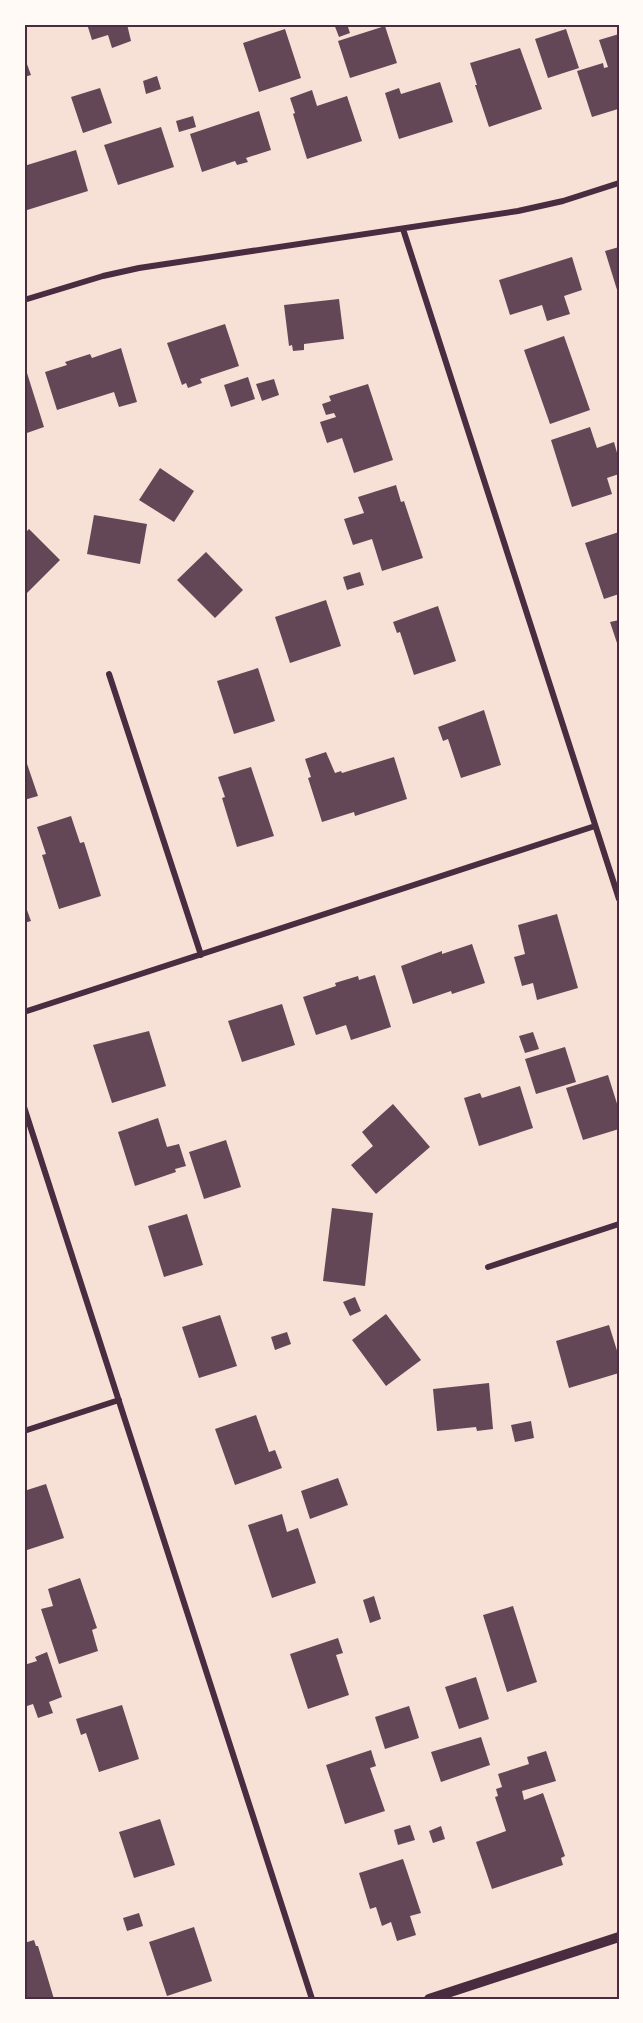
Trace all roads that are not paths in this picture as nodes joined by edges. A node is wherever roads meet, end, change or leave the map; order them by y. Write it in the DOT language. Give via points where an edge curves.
graph roads {
  1 [pos="619,183"];
  2 [pos="403,229"];
  3 [pos="24,300"];
  4 [pos="110,674"];
  5 [pos="596,826"];
  6 [pos="619,899"];
  7 [pos="201,955"];
  8 [pos="24,1012"];
  9 [pos="24,1107"];
  10 [pos="619,1224"];
  11 [pos="488,1267"];
  12 [pos="118,1400"];
  13 [pos="24,1431"];
  14 [pos="619,1937"];
  15 [pos="312,1999"];
  16 [pos="429,1999"];
  1 -- 2 [label="street" via="541,207"];
  2 -- 3 [label="street" via="139,268"];
  2 -- 5 [label="street"];
  4 -- 7 [label="street"];
  5 -- 6 [label="street"];
  5 -- 7 [label="street"];
  7 -- 8 [label="street"];
  9 -- 12 [label="street"];
  10 -- 11 [label="street"];
  12 -- 13 [label="street"];
  12 -- 15 [label="street"];
  14 -- 16 [label="street"];
}
